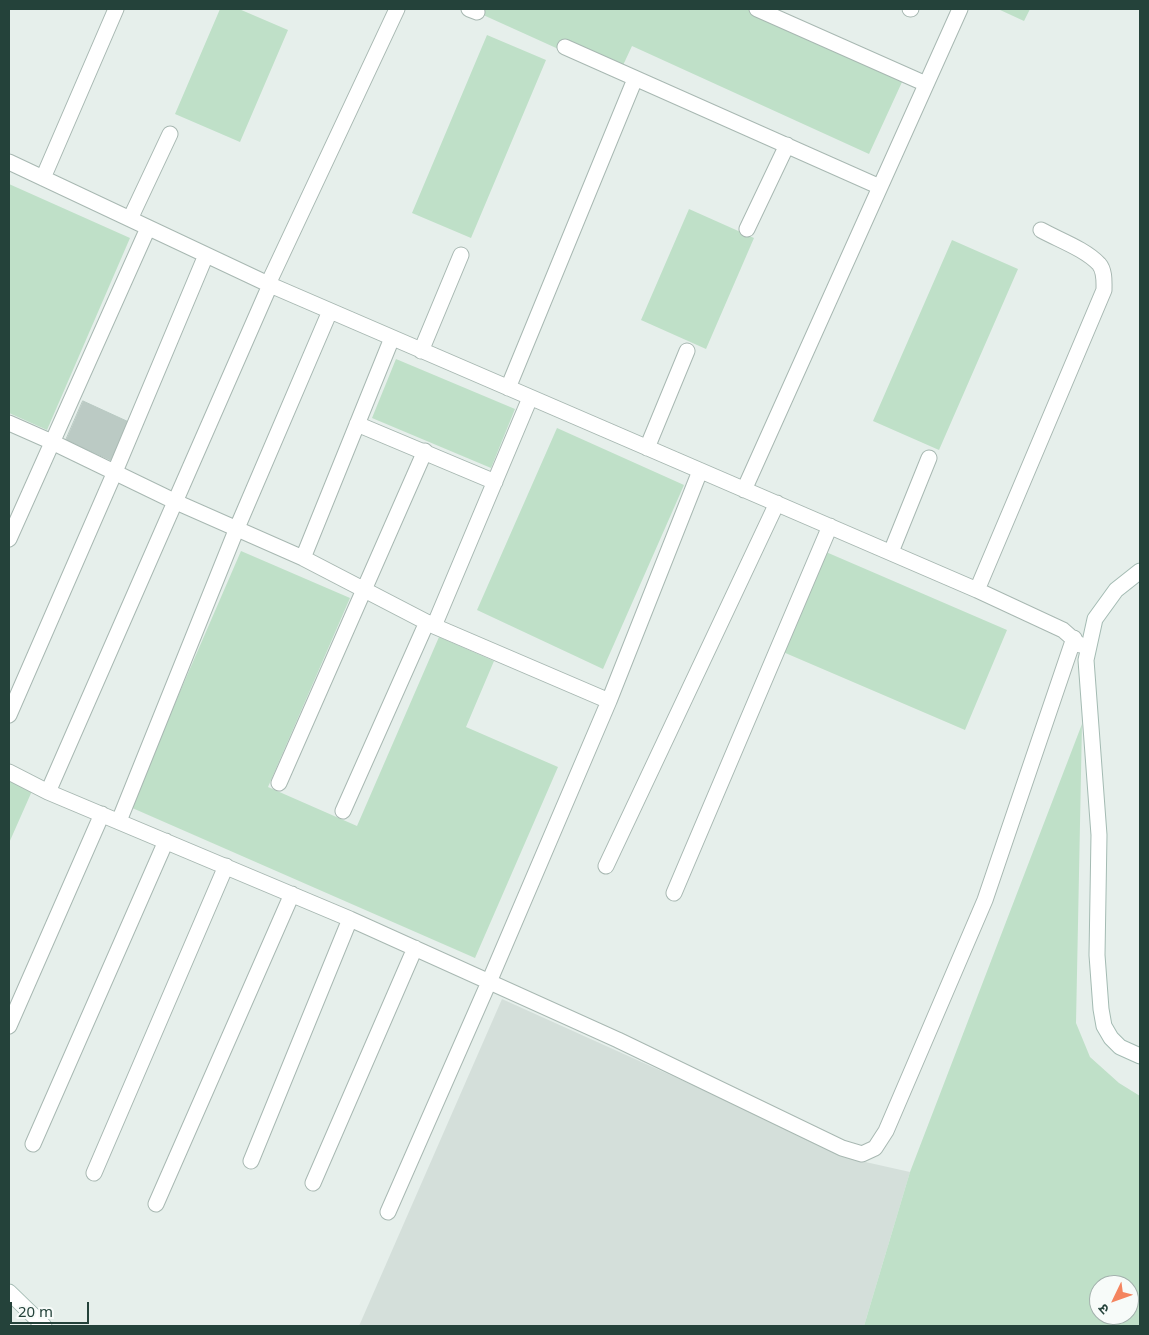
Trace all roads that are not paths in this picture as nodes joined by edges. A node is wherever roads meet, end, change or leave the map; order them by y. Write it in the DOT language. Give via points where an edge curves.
graph roads {
  1 [pos="116,9"];
  2 [pos="397,9"];
  3 [pos="757,9"];
  4 [pos="960,9"];
  5 [pos="565,47"];
  6 [pos="635,78"];
  7 [pos="926,84"];
  8 [pos="170,134"];
  9 [pos="787,146"];
  10 [pos="9,162"];
  11 [pos="43,178"];
  12 [pos="880,186"];
  13 [pos="130,219"];
  14 [pos="148,228"];
  15 [pos="747,229"];
  16 [pos="1041,230"];
  17 [pos="206,255"];
  18 [pos="461,255"];
  19 [pos="269,284"];
  20 [pos="330,311"];
  21 [pos="392,338"];
  22 [pos="421,350"];
  23 [pos="687,351"];
  24 [pos="508,388"];
  25 [pos="530,398"];
  26 [pos="9,423"];
  27 [pos="357,424"];
  28 [pos="52,442"];
  29 [pos="647,448"];
  30 [pos="425,451"];
  31 [pos="929,458"];
  32 [pos="700,471"];
  33 [pos="114,474"];
  34 [pos="495,482"];
  35 [pos="744,490"];
  36 [pos="176,502"];
  37 [pos="777,504"];
  38 [pos="830,526"];
  39 [pos="237,528"];
  40 [pos="9,540"];
  41 [pos="891,552"];
  42 [pos="303,558"];
  43 [pos="1140,570"];
  44 [pos="365,590"];
  45 [pos="976,590"];
  46 [pos="431,624"];
  47 [pos="1074,638"];
  48 [pos="1086,660"];
  49 [pos="609,701"];
  50 [pos="9,715"];
  51 [pos="9,772"];
  52 [pos="279,783"];
  53 [pos="48,792"];
  54 [pos="343,811"];
  55 [pos="102,814"];
  56 [pos="118,821"];
  57 [pos="166,841"];
  58 [pos="226,866"];
  59 [pos="606,866"];
  60 [pos="292,894"];
  61 [pos="674,894"];
  62 [pos="350,919"];
  63 [pos="415,948"];
  64 [pos="490,982"];
  65 [pos="9,1026"];
  66 [pos="1140,1056"];
  67 [pos="33,1144"];
  68 [pos="251,1161"];
  69 [pos="94,1173"];
  70 [pos="313,1183"];
  71 [pos="156,1204"];
  72 [pos="388,1212"];
  73 [pos="9,1292"];
  74 [pos="44,1326"];
  1 -- 11 [label="street"];
  2 -- 19 [label="street"];
  3 -- 7 [label="street"];
  4 -- 7 [label="street"];
  5 -- 6 [label="street"];
  6 -- 9 [label="street"];
  6 -- 24 [label="street"];
  7 -- 12 [label="street"];
  8 -- 13 [label="street"];
  9 -- 12 [label="street"];
  9 -- 15 [label="street"];
  10 -- 11 [label="street"];
  11 -- 13 [label="street"];
  12 -- 35 [label="street"];
  13 -- 14 [label="street"];
  14 -- 17 [label="street"];
  14 -- 28 [label="street"];
  16 -- 45 [label="street" via="1100,265 1104,290"];
  17 -- 19 [label="street"];
  17 -- 33 [label="street"];
  18 -- 22 [label="street"];
  19 -- 20 [label="street"];
  19 -- 36 [label="street"];
  20 -- 21 [label="street"];
  20 -- 39 [label="street"];
  21 -- 22 [label="street"];
  21 -- 27 [label="street"];
  22 -- 24 [label="street"];
  23 -- 29 [label="street"];
  24 -- 25 [label="street"];
  25 -- 29 [label="street"];
  25 -- 34 [label="street"];
  26 -- 28 [label="street"];
  27 -- 30 [label="street"];
  27 -- 42 [label="street"];
  28 -- 33 [label="street"];
  28 -- 40 [label="street"];
  29 -- 32 [label="street"];
  30 -- 34 [label="street"];
  30 -- 44 [label="street"];
  31 -- 41 [label="street"];
  32 -- 35 [label="street"];
  32 -- 49 [label="street"];
  33 -- 36 [label="street"];
  33 -- 50 [label="street"];
  34 -- 46 [label="street"];
  35 -- 37 [label="street"];
  36 -- 39 [label="street"];
  36 -- 53 [label="street"];
  37 -- 38 [label="street"];
  37 -- 59 [label="street"];
  38 -- 41 [label="street"];
  38 -- 61 [label="street"];
  39 -- 42 [label="street"];
  39 -- 56 [label="street"];
  41 -- 45 [label="street"];
  42 -- 44 [label="street"];
  43 -- 48 [label="street" via="1116,590 1095,619"];
  44 -- 46 [label="street"];
  44 -- 52 [label="street"];
  45 -- 47 [label="street"];
  46 -- 49 [label="street"];
  46 -- 54 [label="street"];
  47 -- 48 [label="street" via="1082,647"];
  47 -- 64 [label="street" via="985,900 886,1131 870,1152 849,1151"];
  48 -- 66 [label="street" via="1099,835 1097,955 1100,1009 1111,1038 1120,1047"];
  49 -- 64 [label="street"];
  51 -- 53 [label="street"];
  53 -- 55 [label="street"];
  55 -- 56 [label="street"];
  55 -- 65 [label="street"];
  56 -- 57 [label="street"];
  57 -- 58 [label="street"];
  57 -- 67 [label="street"];
  58 -- 60 [label="street"];
  58 -- 69 [label="street"];
  60 -- 62 [label="street"];
  60 -- 71 [label="street"];
  62 -- 63 [label="street"];
  62 -- 68 [label="street"];
  63 -- 64 [label="street"];
  63 -- 70 [label="street"];
  64 -- 72 [label="street"];
  73 -- 74 [label="street"];
}
